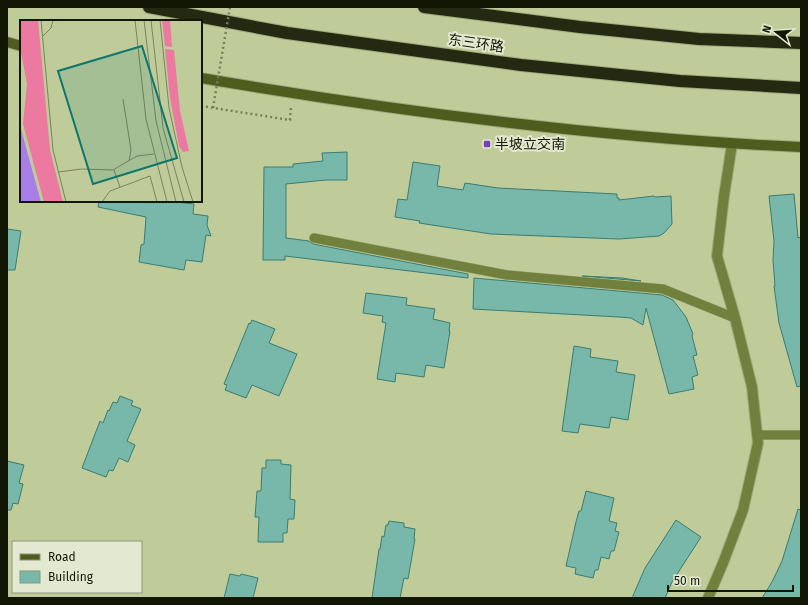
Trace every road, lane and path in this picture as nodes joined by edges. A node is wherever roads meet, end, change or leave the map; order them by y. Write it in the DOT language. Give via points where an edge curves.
graph roads {
  1 [pos="149,7"];
  2 [pos="230,7"];
  3 [pos="424,7"];
  4 [pos="7,42"];
  5 [pos="801,42"];
  6 [pos="20,46"];
  7 [pos="202,78"];
  8 [pos="801,88"];
  9 [pos="202,106"];
  10 [pos="213,108"];
  11 [pos="290,120"];
  12 [pos="732,144"];
  13 [pos="801,147"];
  14 [pos="314,238"];
  15 [pos="735,318"];
  16 [pos="757,435"];
  17 [pos="801,435"];
  18 [pos="708,598"];
  1 -- 8 [label="highway, 东三环路" via="287,33 521,65 680,81"];
  2 -- 10 [label="path, bridge"];
  3 -- 5 [label="highway, 东三环路" via="580,28 699,39"];
  4 -- 6 [label="main road"];
  7 -- 12 [label="main road" via="284,93 490,121"];
  9 -- 10 [label="path"];
  10 -- 11 [label="path"];
  12 -- 13 [label="main road"];
  12 -- 15 [label="street" via="717,256"];
  14 -- 15 [label="lane" via="507,275 663,288"];
  15 -- 16 [label="street" via="752,387"];
  16 -- 17 [label="lane"];
  16 -- 18 [label="street" via="758,443 743,510"];
}
